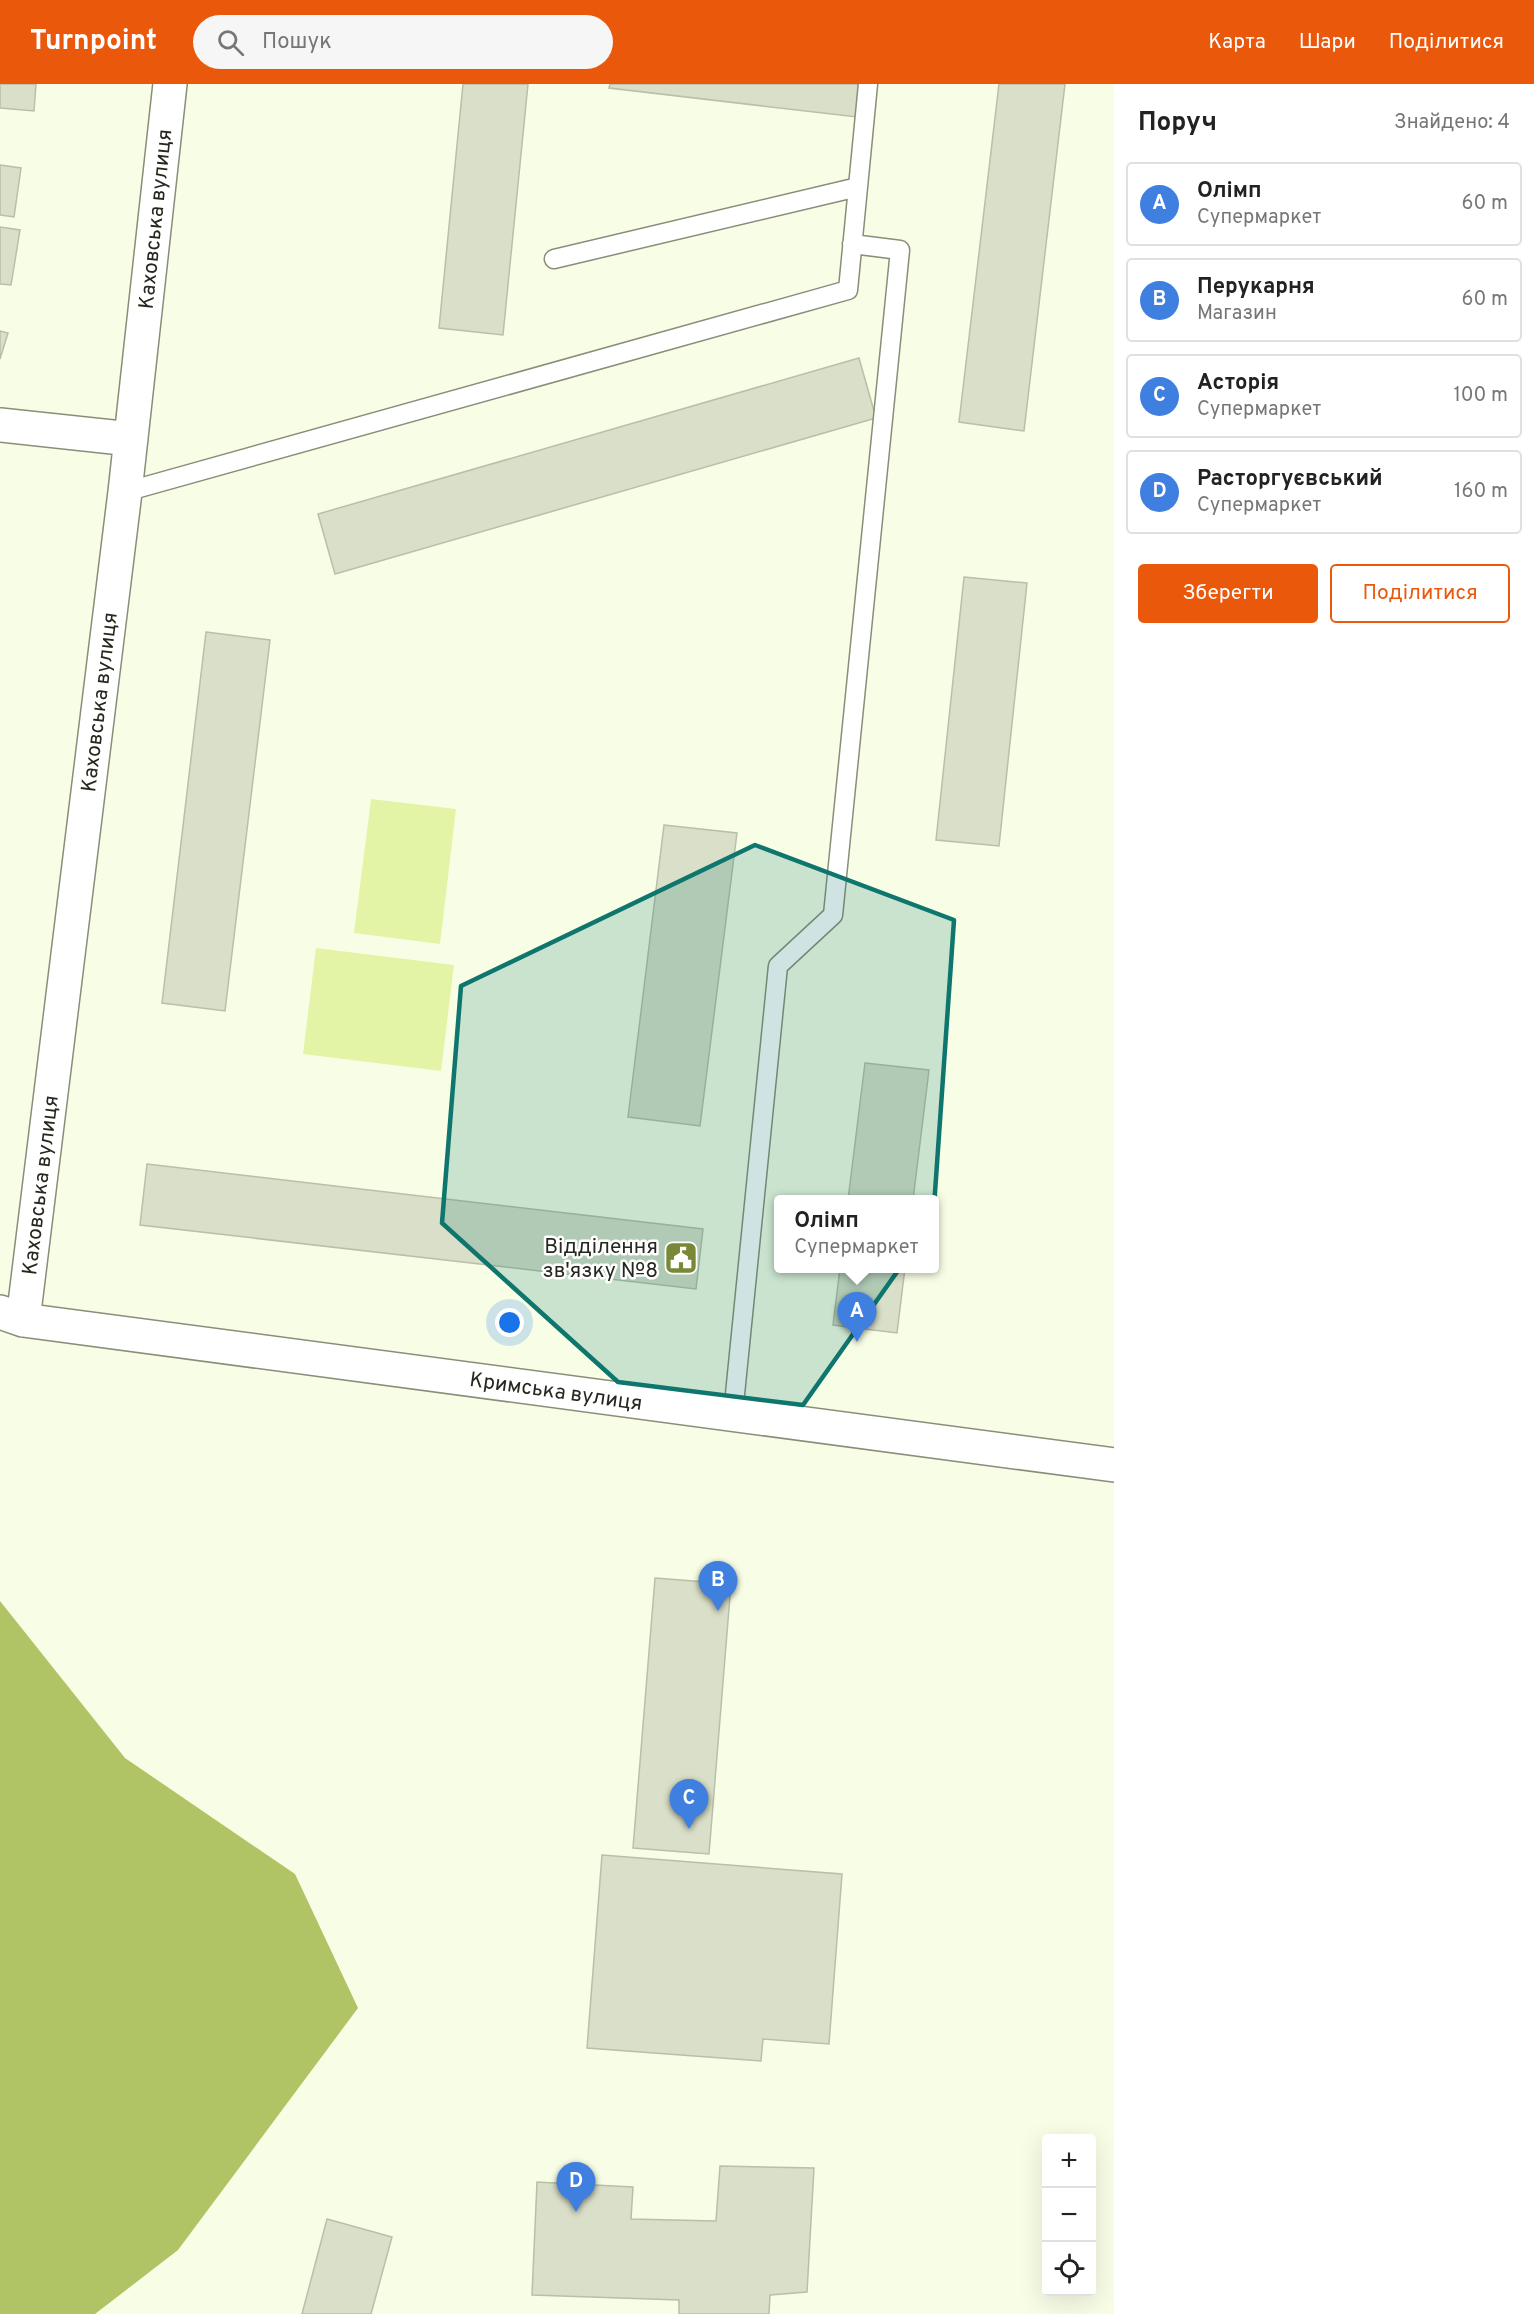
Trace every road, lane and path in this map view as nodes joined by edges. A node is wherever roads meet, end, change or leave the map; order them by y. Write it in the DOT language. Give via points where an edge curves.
graph roads {
  1 [pos="170,84"];
  2 [pos="868,84"];
  3 [pos="858,187"];
  4 [pos="852,244"];
  5 [pos="554,259"];
  6 [pos="0,425"];
  7 [pos="131,439"];
  8 [pos="125,492"];
  9 [pos="12,1316"];
  10 [pos="733,1414"];
  11 [pos="1114,1465"];
  1 -- 7 [label="street, Каховська вулиця"];
  2 -- 3 [label="lane"];
  3 -- 4 [label="lane"];
  3 -- 5 [label="lane"];
  4 -- 8 [label="lane" via="848,290"];
  4 -- 10 [label="lane" via="900,250 849,760 833,915 778,966"];
  6 -- 7 [label="street"];
  7 -- 8 [label="street, Каховська вулиця"];
  8 -- 9 [label="street, Каховська вулиця"];
  9 -- 10 [label="street, Кримська вулиця"];
  10 -- 11 [label="street, Кримська вулиця"];
}
